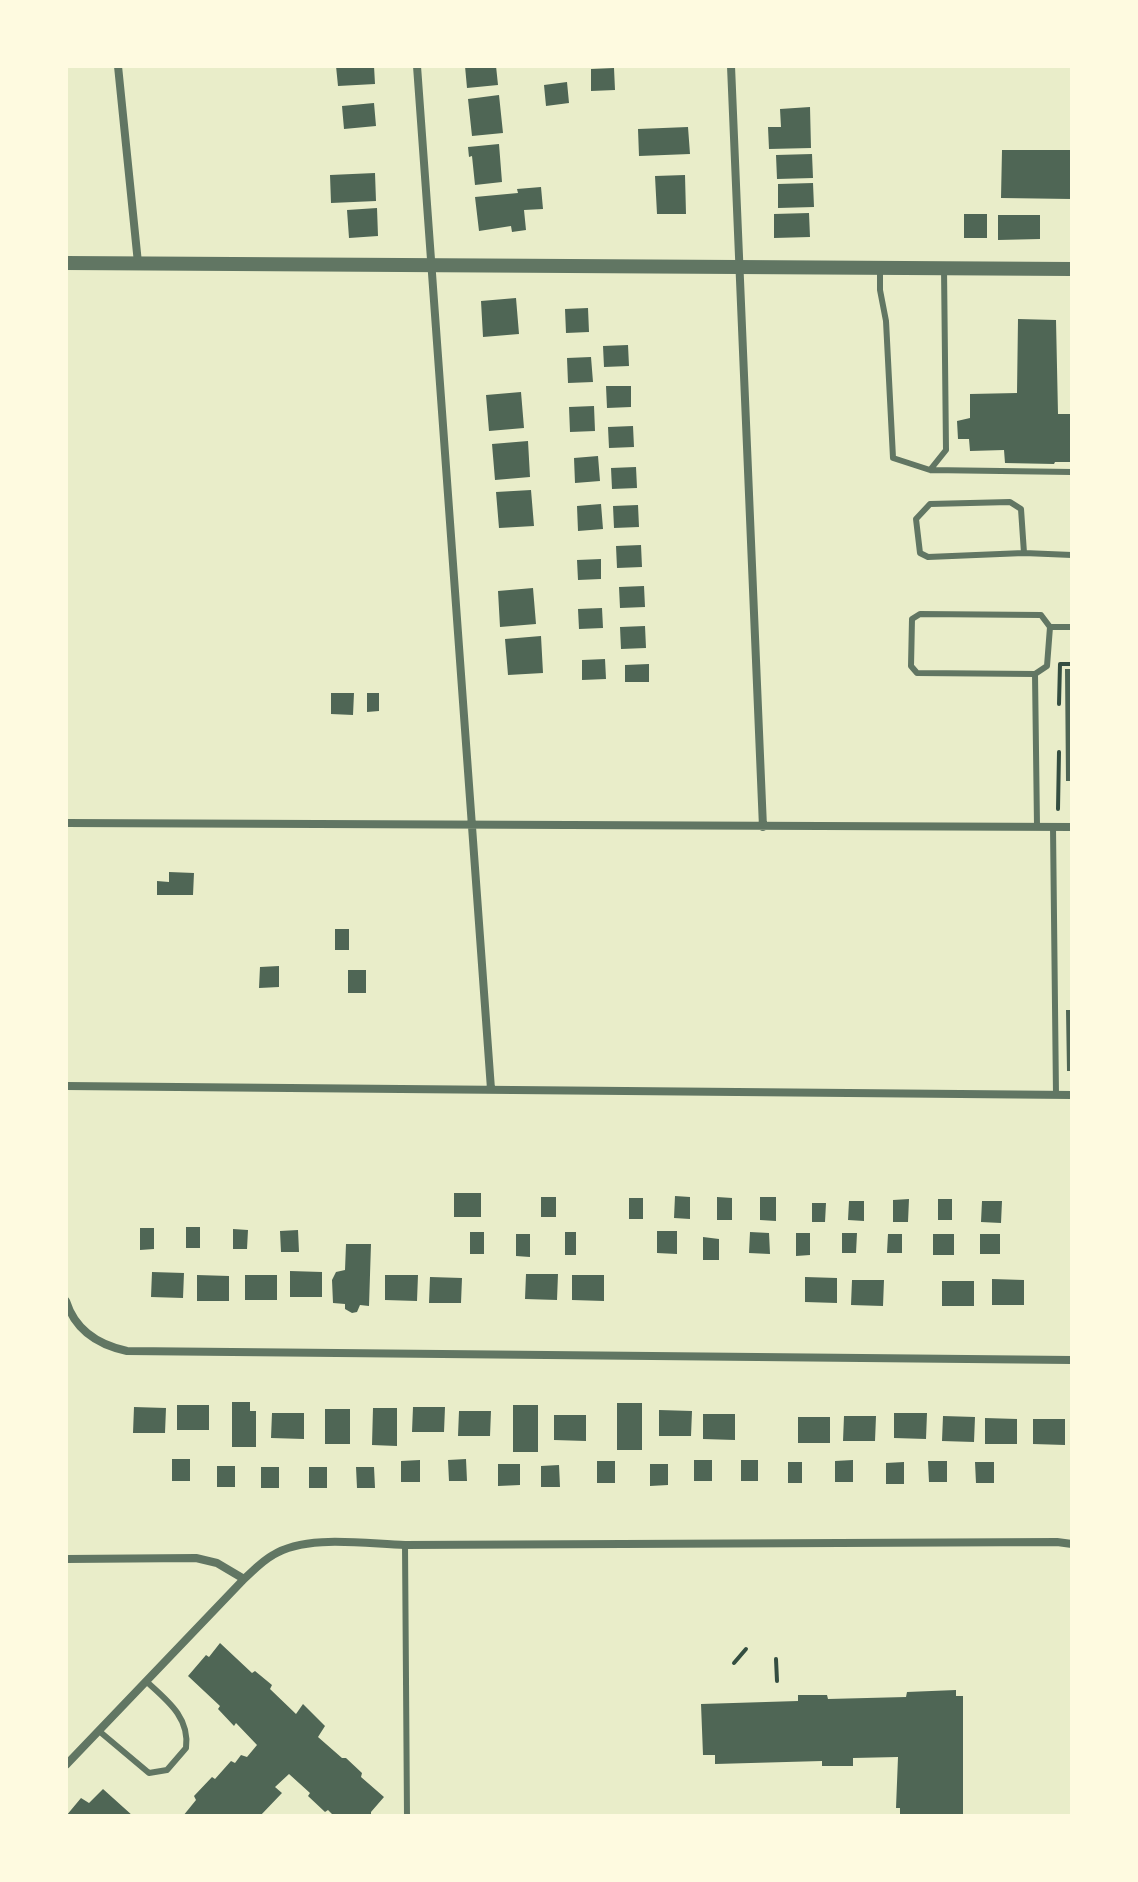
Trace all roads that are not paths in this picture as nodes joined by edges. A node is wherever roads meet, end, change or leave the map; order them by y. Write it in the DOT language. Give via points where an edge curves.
graph roads {
  1 [pos="118,66"];
  2 [pos="417,66"];
  3 [pos="731,66"];
  4 [pos="66,263"];
  5 [pos="138,263"];
  6 [pos="431,264"];
  7 [pos="739,266"];
  8 [pos="880,267"];
  9 [pos="944,268"];
  10 [pos="1072,269"];
  11 [pos="930,470"];
  12 [pos="1072,472"];
  13 [pos="1024,553"];
  14 [pos="1072,555"];
  15 [pos="1050,627"];
  16 [pos="1072,627"];
  17 [pos="1035,674"];
  18 [pos="66,823"];
  19 [pos="472,824"];
  20 [pos="1037,826"];
  21 [pos="763,827"];
  22 [pos="1053,827"];
  23 [pos="1072,827"];
  24 [pos="66,1086"];
  25 [pos="491,1089"];
  26 [pos="1056,1095"];
  27 [pos="1072,1095"];
  28 [pos="66,1301"];
  29 [pos="1072,1360"];
  30 [pos="1072,1544"];
  31 [pos="405,1545"];
  32 [pos="66,1559"];
  33 [pos="244,1579"];
  34 [pos="147,1682"];
  35 [pos="99,1731"];
  36 [pos="66,1765"];
  37 [pos="407,1816"];
  1 -- 5 [label="street"];
  2 -- 6 [label="street"];
  3 -- 7 [label="street"];
  4 -- 5 [label="street"];
  5 -- 6 [label="street"];
  6 -- 7 [label="street"];
  6 -- 19 [label="street"];
  7 -- 8 [label="street"];
  7 -- 21 [label="street"];
  8 -- 9 [label="street"];
  8 -- 11 [label="lane" via="891,451 893,458"];
  9 -- 10 [label="street"];
  9 -- 11 [label="lane" via="946,450"];
  11 -- 12 [label="lane"];
  13 -- 13 [label="lane" via="928,557 917,544 916,519 930,504 1010,502 1021,509"];
  13 -- 14 [label="lane"];
  15 -- 16 [label="lane"];
  15 -- 17 [label="lane" via="1047,666"];
  15 -- 17 [label="lane" via="1041,615 920,614 912,619 911,666 917,673"];
  17 -- 20 [label="lane"];
  18 -- 19 [label="street"];
  19 -- 21 [label="street"];
  19 -- 25 [label="street"];
  20 -- 21 [label="street"];
  20 -- 22 [label="street"];
  22 -- 23 [label="street"];
  22 -- 26 [label="lane"];
  24 -- 25 [label="street"];
  25 -- 26 [label="street"];
  26 -- 27 [label="street"];
  28 -- 29 [label="street" via="76,1322 97,1340 127,1351"];
  30 -- 31 [label="street"];
  31 -- 33 [label="street" via="292,1546 273,1554"];
  31 -- 37 [label="lane"];
  32 -- 33 [label="street" via="196,1558"];
  33 -- 34 [label="street"];
  34 -- 35 [label="street"];
  34 -- 35 [label="lane" via="186,1725 186,1748 167,1770 149,1773"];
  35 -- 36 [label="street"];
}
